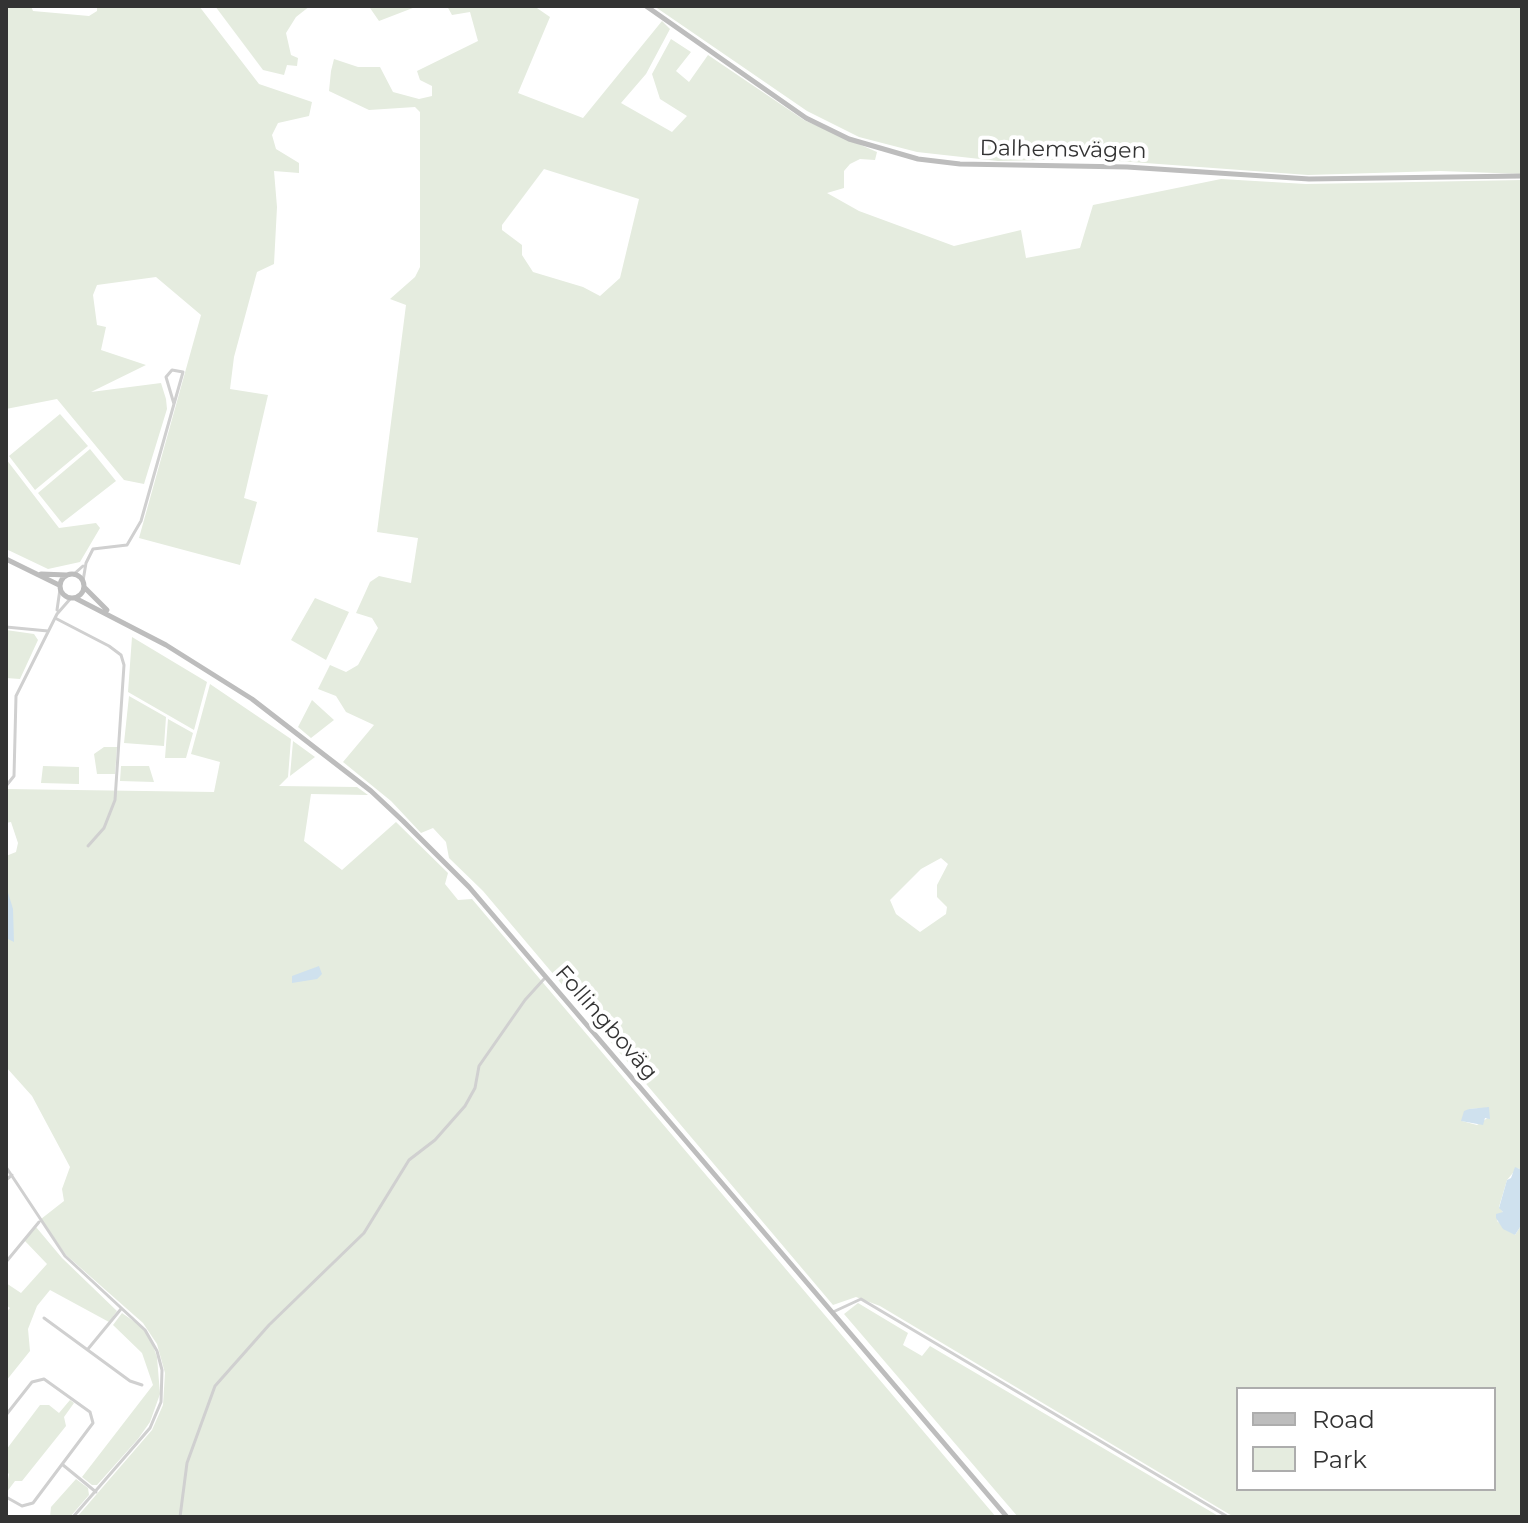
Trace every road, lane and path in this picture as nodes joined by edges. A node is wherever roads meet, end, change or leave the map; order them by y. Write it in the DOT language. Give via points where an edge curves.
graph roads {
  1 [pos="646,6"];
  2 [pos="1522,176"];
  3 [pos="174,404"];
  4 [pos="6,559"];
  5 [pos="86,563"];
  6 [pos="28,571"];
  7 [pos="74,574"];
  8 [pos="67,575"];
  9 [pos="84,584"];
  10 [pos="60,587"];
  11 [pos="73,598"];
  12 [pos="56,616"];
  13 [pos="118,619"];
  14 [pos="6,627"];
  15 [pos="48,631"];
  16 [pos="6,786"];
  17 [pos="88,846"];
  18 [pos="546,977"];
  19 [pos="6,1167"];
  20 [pos="12,1175"];
  21 [pos="6,1180"];
  22 [pos="40,1221"];
  23 [pos="6,1262"];
  24 [pos="122,1308"];
  25 [pos="833,1312"];
  26 [pos="44,1318"];
  27 [pos="88,1349"];
  28 [pos="142,1385"];
  29 [pos="6,1415"];
  30 [pos="63,1465"];
  31 [pos="96,1492"];
  32 [pos="6,1497"];
  33 [pos="73,1517"];
  34 [pos="180,1517"];
  35 [pos="1007,1517"];
  36 [pos="1228,1517"];
  1 -- 2 [label="main road, Dalhemsvägen" via="806,118 849,139 918,159 1309,179"];
  3 -- 3 [label="street" via="166,377 172,370 183,372"];
  3 -- 5 [label="street" via="134,538 121,548 95,548"];
  4 -- 6 [label="main road"];
  5 -- 7 [label="street"];
  5 -- 9 [label="street"];
  6 -- 8 [label="main road"];
  6 -- 10 [label="main road"];
  7 -- 8 [label="main road"];
  7 -- 9 [label="main road, Follingboväg"];
  8 -- 10 [label="main road"];
  9 -- 11 [label="main road"];
  9 -- 13 [label="main road, Follingboväg"];
  10 -- 11 [label="main road, Follingboväg"];
  10 -- 12 [label="street"];
  11 -- 12 [label="street"];
  11 -- 13 [label="main road, Follingboväg"];
  12 -- 15 [label="street"];
  12 -- 17 [label="street" via="109,646 124,665 115,800 104,828"];
  13 -- 18 [label="main road, Follingboväg" via="252,699 371,791 469,887"];
  14 -- 15 [label="street"];
  15 -- 16 [label="street" via="16,696 14,776"];
  18 -- 25 [label="main road, Follingboväg"];
  18 -- 34 [label="street" via="479,1066 465,1106 409,1160 364,1233 215,1386 187,1463"];
  19 -- 20 [label="street"];
  20 -- 21 [label="street"];
  20 -- 22 [label="street"];
  22 -- 23 [label="street"];
  22 -- 24 [label="street" via="81,1274"];
  24 -- 27 [label="street"];
  24 -- 31 [label="street" via="157,1351 163,1392 150,1428"];
  25 -- 35 [label="main road, Follingboväg"];
  25 -- 36 [label="street" via="861,1299"];
  26 -- 27 [label="street"];
  27 -- 28 [label="street"];
  29 -- 30 [label="street" via="32,1382 44,1379 90,1412 91,1429"];
  30 -- 31 [label="street"];
  30 -- 32 [label="street" via="31,1504 22,1506"];
  31 -- 33 [label="street"];
}
